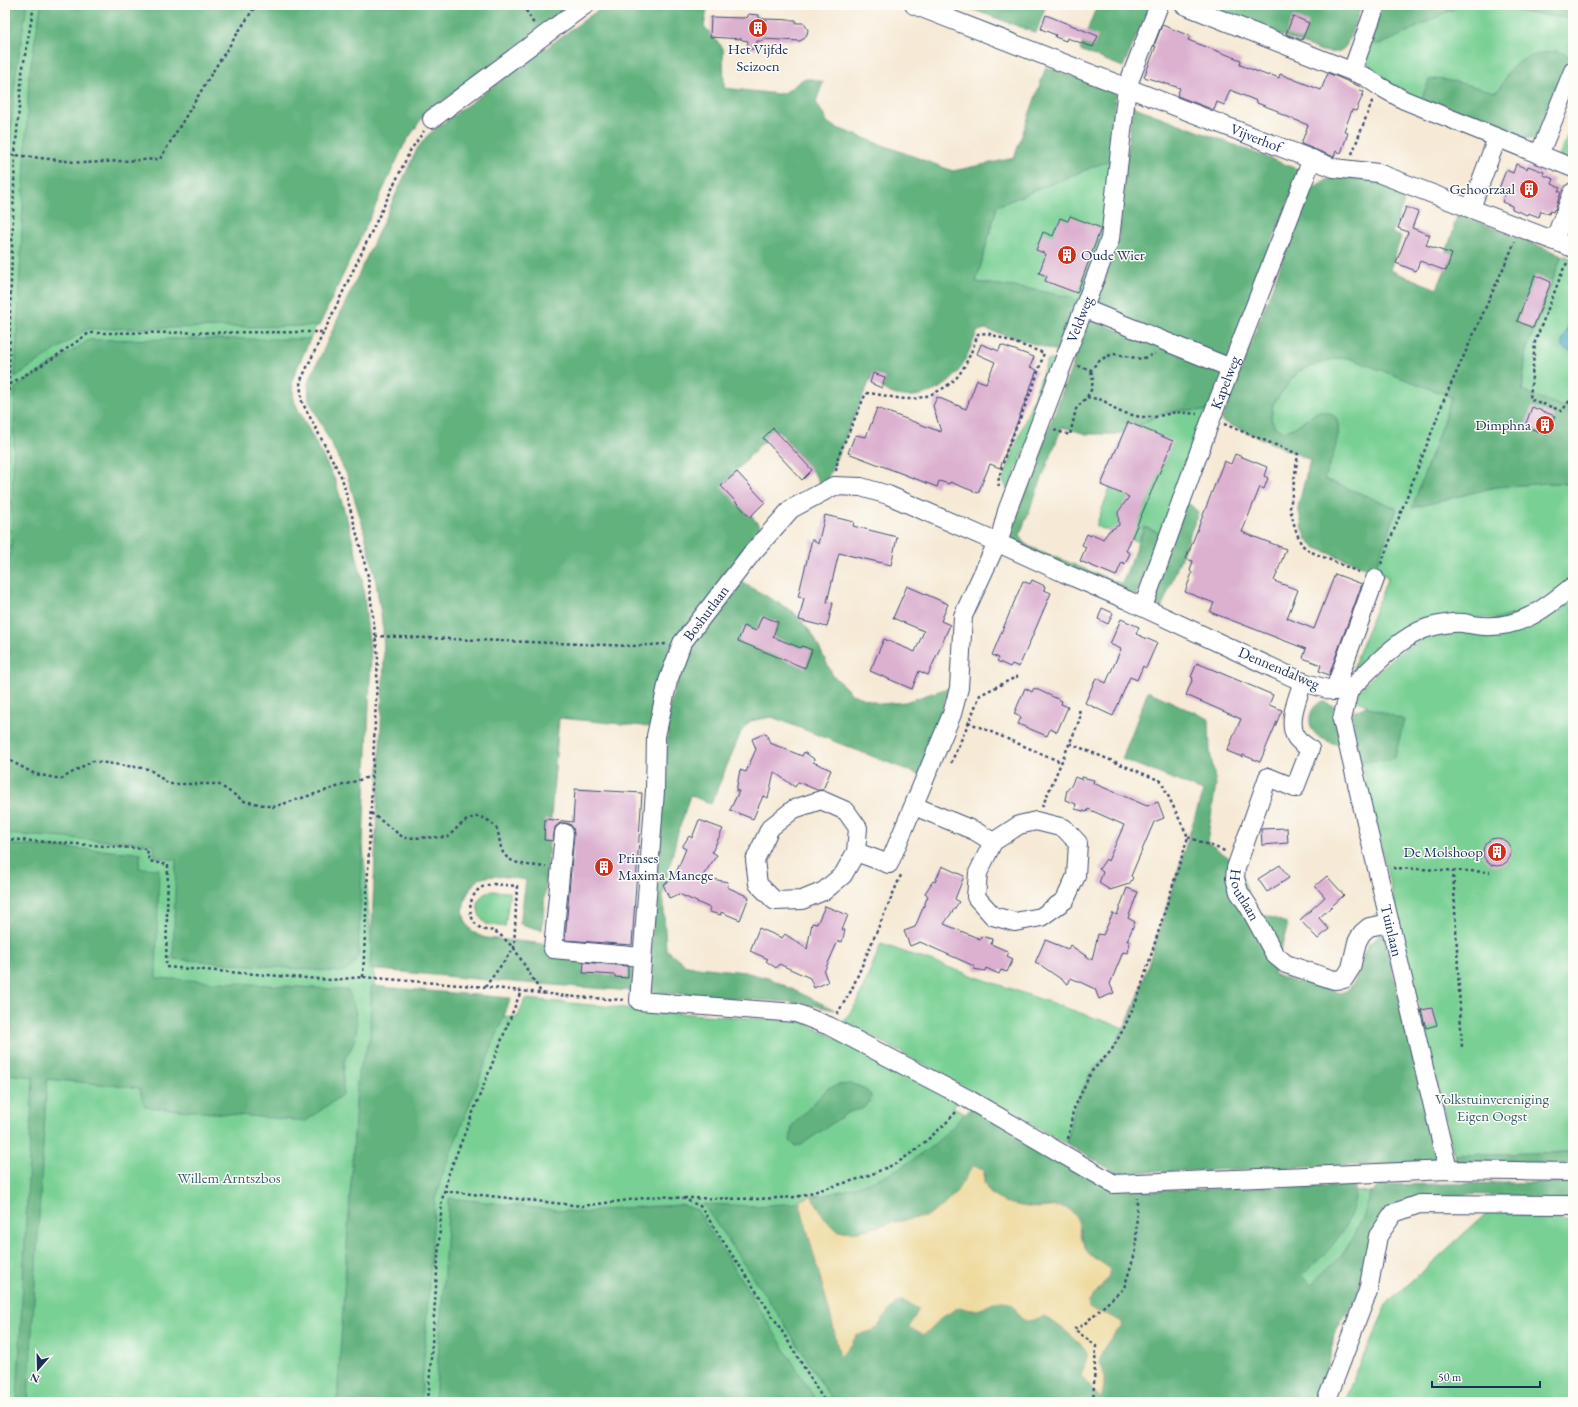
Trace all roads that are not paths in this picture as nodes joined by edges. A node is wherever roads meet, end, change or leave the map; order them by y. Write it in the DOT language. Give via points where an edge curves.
graph roads {
  1 [pos="585,5"];
  2 [pos="914,5"];
  3 [pos="1159,5"];
  4 [pos="1184,5"];
  5 [pos="1376,5"];
  6 [pos="1352,71"];
  7 [pos="1573,71"];
  8 [pos="1127,87"];
  9 [pos="432,119"];
  10 [pos="1497,138"];
  11 [pos="1539,155"];
  12 [pos="1312,159"];
  13 [pos="1573,168"];
  14 [pos="1573,192"];
  15 [pos="1471,208"];
  16 [pos="1554,241"];
  17 [pos="1571,254"];
  18 [pos="1085,309"];
  19 [pos="1231,368"];
  20 [pos="996,542"];
  21 [pos="1376,579"];
  22 [pos="1573,586"];
  23 [pos="1143,607"];
  24 [pos="1303,682"];
  25 [pos="1342,691"];
  26 [pos="920,810"];
  27 [pos="564,833"];
  28 [pos="993,842"];
  29 [pos="856,852"];
  30 [pos="1390,923"];
  31 [pos="642,957"];
  32 [pos="1448,1170"];
  33 [pos="1573,1172"];
  34 [pos="1573,1204"];
  35 [pos="1326,1402"];
  1 -- 9 [label="street"];
  2 -- 8 [label="street, Vijverhof"];
  3 -- 8 [label="street"];
  4 -- 6 [label="street"];
  5 -- 6 [label="street"];
  6 -- 10 [label="street" via="1404,100"];
  7 -- 11 [label="street"];
  8 -- 12 [label="street, Vijverhof"];
  8 -- 18 [label="street, Veldweg" via="1110,239"];
  10 -- 11 [label="street"];
  10 -- 15 [label="street"];
  11 -- 13 [label="street"];
  12 -- 15 [label="street, Vijverhof" via="1334,168 1378,173"];
  12 -- 19 [label="street, Kapelweg"];
  14 -- 16 [label="street"];
  15 -- 16 [label="street, Vijverhof"];
  16 -- 17 [label="street, Vijverhof"];
  18 -- 19 [label="street"];
  18 -- 20 [label="street, Veldweg"];
  19 -- 23 [label="street, Kapelweg"];
  20 -- 23 [label="street, Dennendalweg"];
  20 -- 26 [label="street, Veldweg" via="963,616 959,688"];
  20 -- 31 [label="street, Boshutlaan" via="888,495 862,487 834,486 791,509 752,553 682,643 668,681 656,736 655,791"];
  21 -- 25 [label="street, Tuinlaan"];
  22 -- 25 [label="street" via="1542,611 1524,620 1505,625 1462,623 1426,628 1409,637"];
  23 -- 24 [label="street, Dennendalweg"];
  24 -- 25 [label="street, Dennendalweg"];
  24 -- 30 [label="street, Houtlaan" via="1293,720 1295,736 1310,749 1295,788 1268,777 1236,868 1235,878 1239,892 1275,955 1286,964 1334,980 1344,979 1351,968 1357,942 1362,933 1369,927"];
  25 -- 30 [label="street, Tuinlaan" via="1342,720"];
  26 -- 28 [label="street" via="975,831"];
  26 -- 29 [label="street, Veldweg" via="889,864"];
  27 -- 31 [label="street" via="553,950"];
  28 -- 28 [label="street" via="1019,825 1036,821 1064,828 1078,843 1076,876 1065,900 1041,917 1015,922 992,916 976,897 978,872"];
  29 -- 29 [label="street" via="858,828 846,811 821,800 794,809 770,828 756,860 758,884 775,900 802,900 824,891 843,875"];
  30 -- 32 [label="street, Tuinlaan"];
  31 -- 32 [label="street, Boshutlaan" via="639,1001 796,1013 829,1026 968,1098 1114,1184"];
  32 -- 33 [label="street"];
  34 -- 35 [label="street" via="1419,1204 1394,1213 1378,1236 1368,1291"];
}
